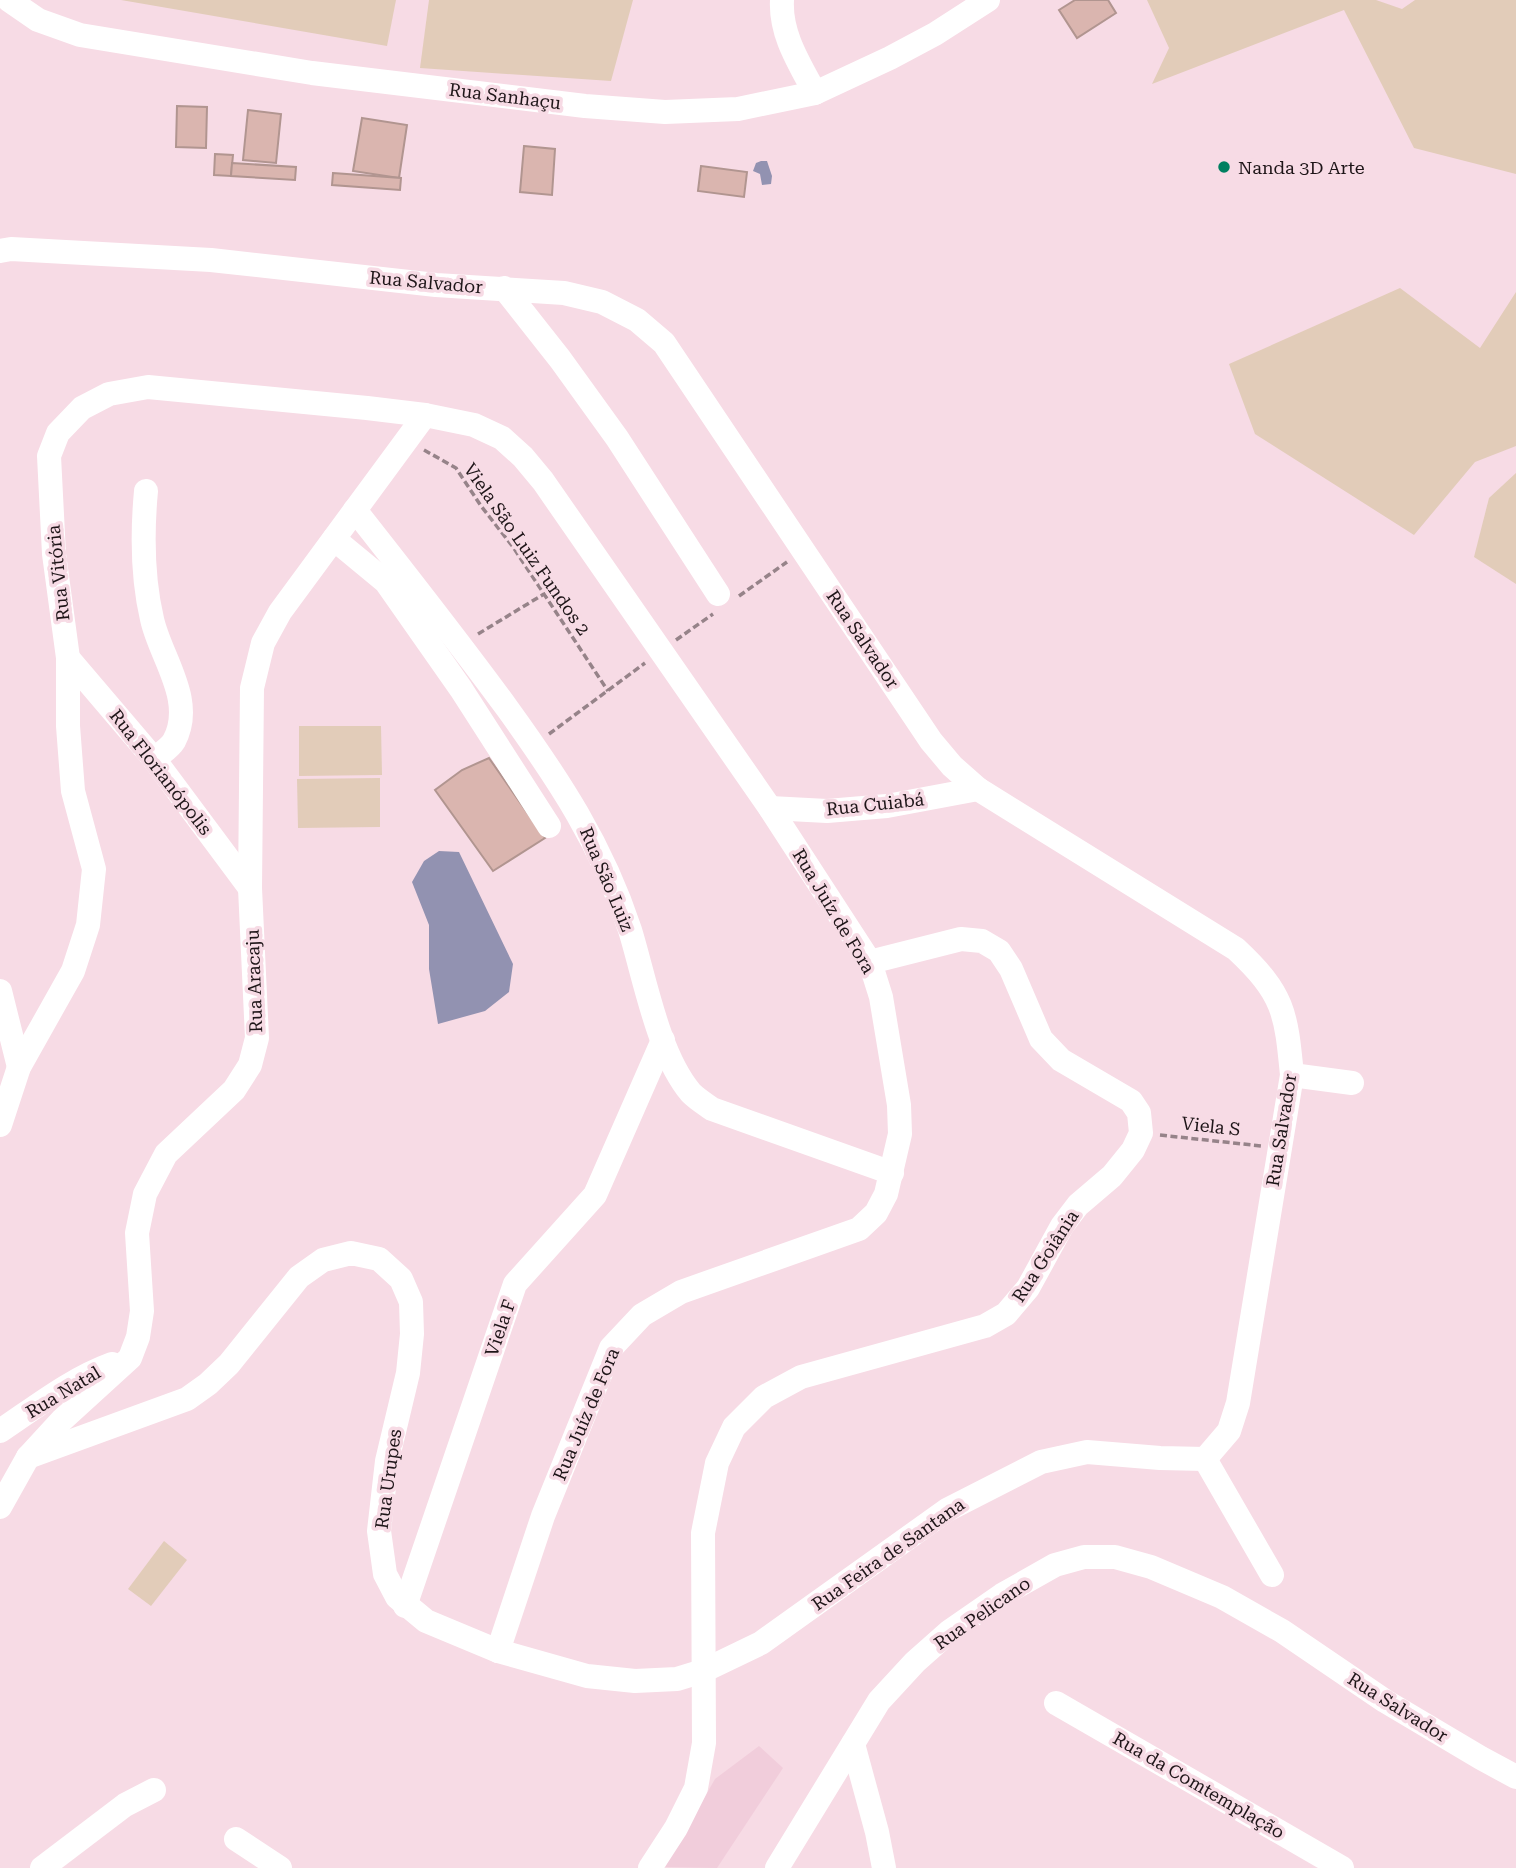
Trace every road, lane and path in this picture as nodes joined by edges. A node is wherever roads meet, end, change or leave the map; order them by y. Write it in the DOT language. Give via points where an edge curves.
graph roads {
  1 [pos="9,0"];
  2 [pos="782,0"];
  3 [pos="988,0"];
  4 [pos="815,93"];
  5 [pos="0,251"];
  6 [pos="504,288"];
  7 [pos="425,415"];
  8 [pos="474,425"];
  9 [pos="407,440"];
  10 [pos="146,491"];
  11 [pos="355,510"];
  12 [pos="334,539"];
  13 [pos="544,594"];
  14 [pos="718,594"];
  15 [pos="461,645"];
  16 [pos="68,658"];
  17 [pos="608,691"];
  18 [pos="154,759"];
  19 [pos="978,789"];
  20 [pos="770,808"];
  21 [pos="550,826"];
  22 [pos="250,888"];
  23 [pos="870,962"];
  24 [pos="0,991"];
  25 [pos="663,1040"];
  26 [pos="19,1067"];
  27 [pos="1292,1075"];
  28 [pos="1352,1083"];
  29 [pos="0,1125"];
  30 [pos="1141,1133"];
  31 [pos="1279,1148"];
  32 [pos="892,1173"];
  33 [pos="130,1358"];
  34 [pos="0,1431"];
  35 [pos="28,1457"];
  36 [pos="1205,1459"];
  37 [pos="0,1507"];
  38 [pos="1272,1574"];
  39 [pos="405,1606"];
  40 [pos="1282,1631"];
  41 [pos="498,1651"];
  42 [pos="703,1671"];
  43 [pos="1056,1703"];
  44 [pos="852,1744"];
  45 [pos="1516,1777"];
  46 [pos="154,1790"];
  47 [pos="236,1839"];
  48 [pos="42,1868"];
  49 [pos="280,1868"];
  50 [pos="650,1868"];
  51 [pos="777,1868"];
  52 [pos="884,1868"];
  53 [pos="1342,1868"];
  1 -- 4 [label="street, Rua Sanhaçu" via="38,20 80,35 312,73 585,106 738,109"];
  2 -- 4 [label="street" via="781,17 792,50"];
  3 -- 4 [label="street, Rua Sanhaçu" via="902,52"];
  5 -- 6 [label="street, Rua Salvador" via="211,260"];
  6 -- 14 [label="street" via="617,438"];
  6 -- 19 [label="street, Rua Salvador" via="564,293 602,302 637,320 664,343 931,741"];
  7 -- 8 [label="street, Rua Vitória"];
  7 -- 9 [label="street, Rua Aracaju"];
  7 -- 16 [label="street, Rua Vitória" via="148,387 109,394 82,408 58,433 49,456 54,554"];
  8 -- 20 [label="street, Rua Juíz de Fora" via="502,438 543,481"];
  9 -- 11 [label="street, Rua Aracaju"];
  9 -- 13 [label="path, Viela São Luiz Fundos 2" via="456,468"];
  10 -- 18 [label="street" via="144,575 152,621 179,690 180,722 173,743"];
  11 -- 12 [label="street, Rua Aracaju"];
  11 -- 15 [label="street, Rua São Luiz"];
  12 -- 21 [label="street" via="386,582"];
  12 -- 22 [label="street, Rua Aracaju" via="280,612 263,643 252,688"];
  13 -- 15 [label="path"];
  13 -- 17 [label="path, Viela São Luiz Fundos 2"];
  15 -- 25 [label="street, Rua São Luiz" via="583,821 625,916"];
  16 -- 18 [label="street, Rua Florianópolis"];
  16 -- 26 [label="street, Rua Vitória" via="73,790 94,869 88,925 74,971"];
  18 -- 22 [label="street, Rua Florianópolis"];
  19 -- 20 [label="street, Rua Cuiabá" via="887,806 827,811"];
  19 -- 27 [label="street, Rua Salvador" via="1236,949 1279,999"];
  20 -- 23 [label="street, Rua Juíz de Fora"];
  22 -- 33 [label="street, Rua Aracaju" via="257,1038 250,1065 234,1090 166,1154 145,1194 138,1233 142,1311"];
  23 -- 30 [label="street" via="961,939 982,941 999,951 1041,1039 1062,1060 1131,1101 1139,1113"];
  23 -- 32 [label="street, Rua Juíz de Fora" via="881,997 899,1105 900,1134"];
  24 -- 26 [label="street"];
  25 -- 32 [label="street, Rua São Luiz" via="679,1075 712,1109"];
  25 -- 39 [label="street, Viela F" via="596,1195 515,1284"];
  26 -- 29 [label="street, Rua Vitória"];
  27 -- 28 [label="street"];
  27 -- 31 [label="street, Rua Salvador"];
  30 -- 31 [label="path, Viela S"];
  30 -- 42 [label="street, Rua Goiânia" via="1112,1176 1078,1205 1062,1226 1028,1288 1006,1314 985,1326 801,1377 764,1397 734,1427 717,1463 703,1534"];
  31 -- 36 [label="street, Rua Salvador" via="1238,1403 1229,1431"];
  32 -- 41 [label="street, Rua Juíz de Fora" via="876,1213 859,1229 681,1292 642,1315 611,1348 543,1516"];
  33 -- 34 [label="street, Rua Natal" via="93,1371"];
  33 -- 35 [label="street"];
  35 -- 37 [label="street"];
  35 -- 39 [label="street, Rua Urupes" via="187,1399 229,1364 299,1277 323,1260 351,1253 379,1259 401,1279 411,1302 408,1373 387,1461 379,1531 385,1574"];
  36 -- 38 [label="street"];
  36 -- 42 [label="street, Rua Feira de Santana" via="1087,1452 1041,1462 947,1510 761,1643"];
  39 -- 41 [label="street, Rua Urupes" via="426,1621"];
  40 -- 44 [label="street, Rua Pelicano" via="1222,1597 1151,1567 1115,1557 1084,1557 1055,1565 950,1631 879,1701"];
  40 -- 45 [label="street, Rua Salvador" via="1385,1701"];
  41 -- 42 [label="street, Rua Urupes" via="587,1676 635,1681 677,1679"];
  42 -- 50 [label="street" via="704,1743 696,1788"];
  43 -- 53 [label="street, Rua da Comtemplação"];
  44 -- 51 [label="street, Rua Pelicano"];
  44 -- 52 [label="street"];
  46 -- 48 [label="street" via="125,1805"];
  47 -- 49 [label="street"];
}
